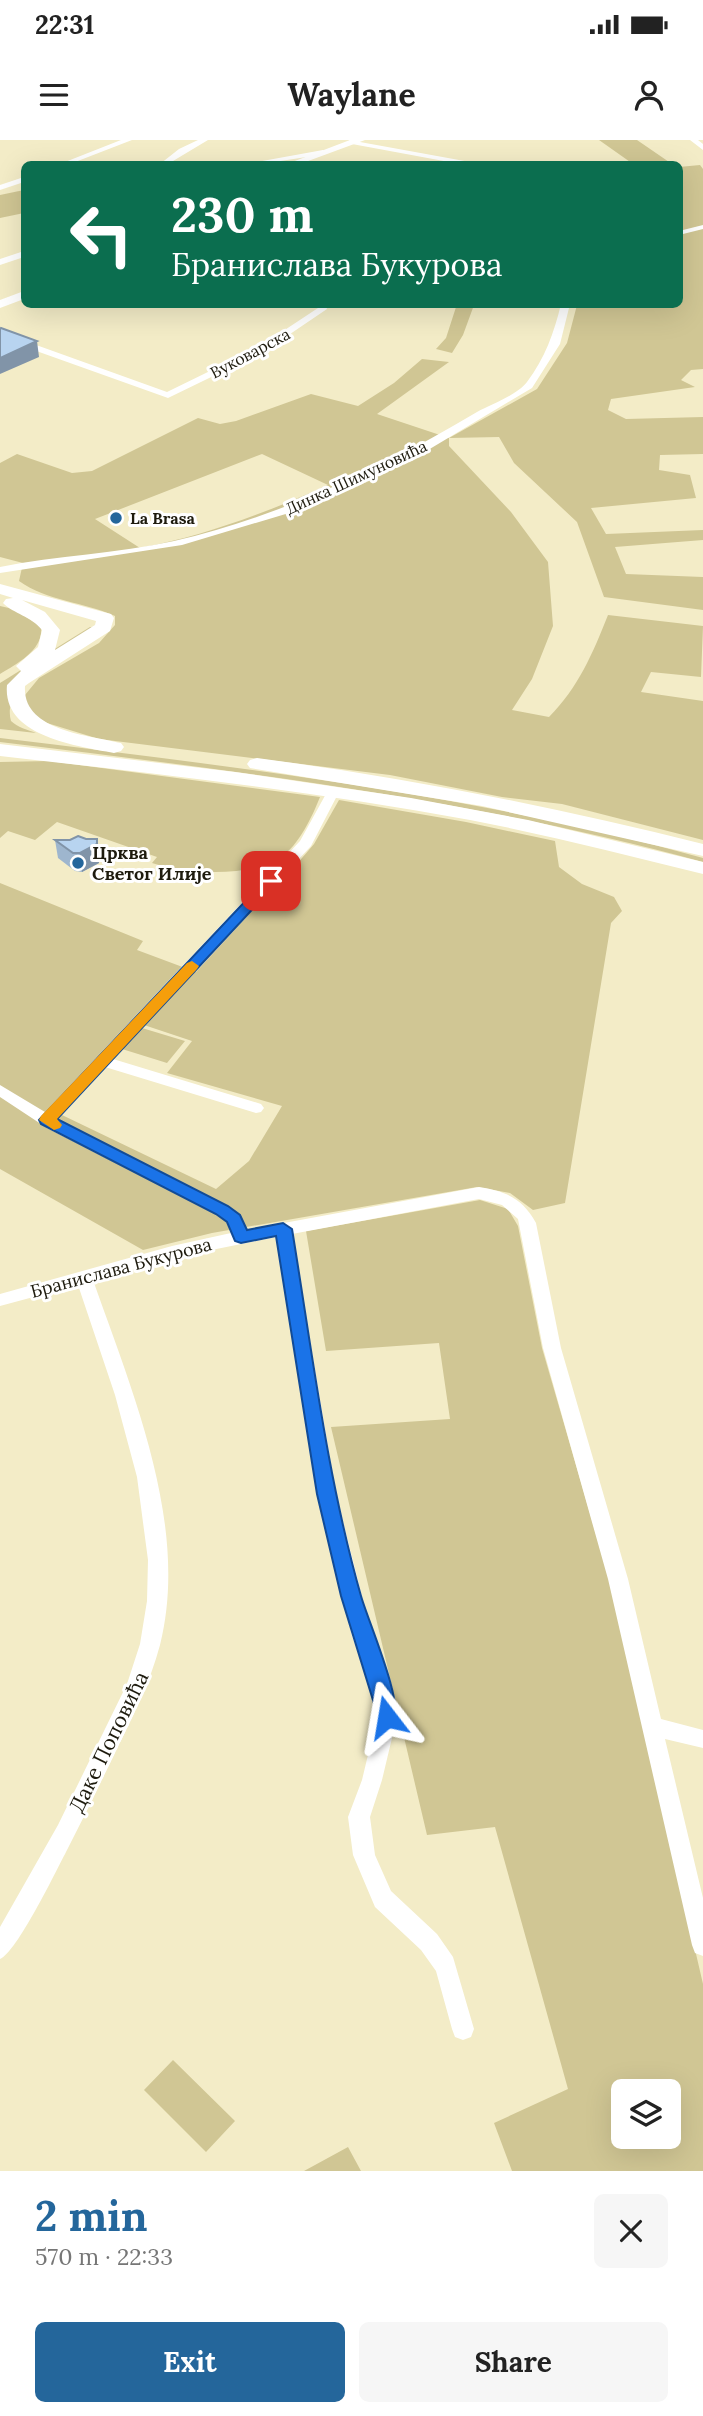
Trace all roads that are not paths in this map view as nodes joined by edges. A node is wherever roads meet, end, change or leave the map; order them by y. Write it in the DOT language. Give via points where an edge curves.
graph roads {
  1 [pos="128,140"];
  2 [pos="204,140"];
  3 [pos="694,140"];
  4 [pos="356,141"];
  5 [pos="703,148"];
  6 [pos="323,152"];
  7 [pos="72,161"];
  8 [pos="168,161"];
  9 [pos="268,161"];
  10 [pos="300,161"];
  11 [pos="455,161"];
  12 [pos="21,180"];
  13 [pos="0,188"];
  14 [pos="703,227"];
  15 [pos="683,232"];
  16 [pos="21,255"];
  17 [pos="0,262"];
  18 [pos="21,296"];
  19 [pos="0,304"];
  20 [pos="322,308"];
  21 [pos="565,308"];
  22 [pos="0,335"];
  23 [pos="0,570"];
  24 [pos="0,589"];
  25 [pos="0,600"];
  26 [pos="0,680"];
  27 [pos="0,734"];
  28 [pos="115,747"];
  29 [pos="0,750"];
  30 [pos="0,758"];
  31 [pos="77,758"];
  32 [pos="348,788"];
  33 [pos="554,822"];
  34 [pos="703,850"];
  35 [pos="703,868"];
  36 [pos="102,1061"];
  37 [pos="0,1090"];
  38 [pos="256,1108"];
  39 [pos="47,1120"];
  40 [pos="283,1229"];
  41 [pos="241,1237"];
  42 [pos="83,1276"];
  43 [pos="0,1300"];
  44 [pos="654,1727"];
  45 [pos="703,1739"];
  46 [pos="703,1945"];
  47 [pos="0,1948"];
  48 [pos="463,2029"];
  1 -- 7 [label="street"];
  2 -- 8 [label="street"];
  3 -- 5 [label="street"];
  4 -- 6 [label="main road"];
  4 -- 11 [label="street"];
  6 -- 9 [label="street"];
  6 -- 10 [label="main road"];
  12 -- 13 [label="street"];
  14 -- 15 [label="street"];
  16 -- 17 [label="street"];
  18 -- 19 [label="main road"];
  20 -- 22 [label="street, Вуковарска" via="289,333 168,395"];
  21 -- 23 [label="street, Динка Шимуновића" via="555,344 529,386 414,454 285,510 178,543"];
  24 -- 28 [label="highway" via="105,618 101,631 21,680 10,703 16,715 36,728"];
  25 -- 26 [label="highway" via="26,607 51,630 47,649"];
  27 -- 28 [label="highway"];
  28 -- 32 [label="highway"];
  29 -- 31 [label="highway"];
  30 -- 31 [label="highway"];
  31 -- 32 [label="highway"];
  32 -- 33 [label="highway"];
  32 -- 36 [label="street" via="306,843"];
  33 -- 34 [label="highway"];
  33 -- 35 [label="highway"];
  36 -- 38 [label="street"];
  36 -- 39 [label="street"];
  37 -- 39 [label="street"];
  39 -- 41 [label="street" via="222,1210 234,1219"];
  40 -- 41 [label="street, Бранислава Букурова"];
  40 -- 44 [label="street, Бранислава Букурова" via="479,1193 510,1200 523,1213 552,1348 618,1579"];
  40 -- 48 [label="street" via="327,1494 387,1717 359,1817 364,1855 383,1899 429,1942 445,1965"];
  41 -- 42 [label="street, Бранислава Букурова"];
  42 -- 43 [label="street, Бранислава Букурова"];
  42 -- 47 [label="street, Даке Поповића" via="130,1417 149,1492 158,1566 154,1632 135,1693 59,1846"];
  44 -- 45 [label="street"];
  44 -- 46 [label="street, Бранислава Букурова"];
}
